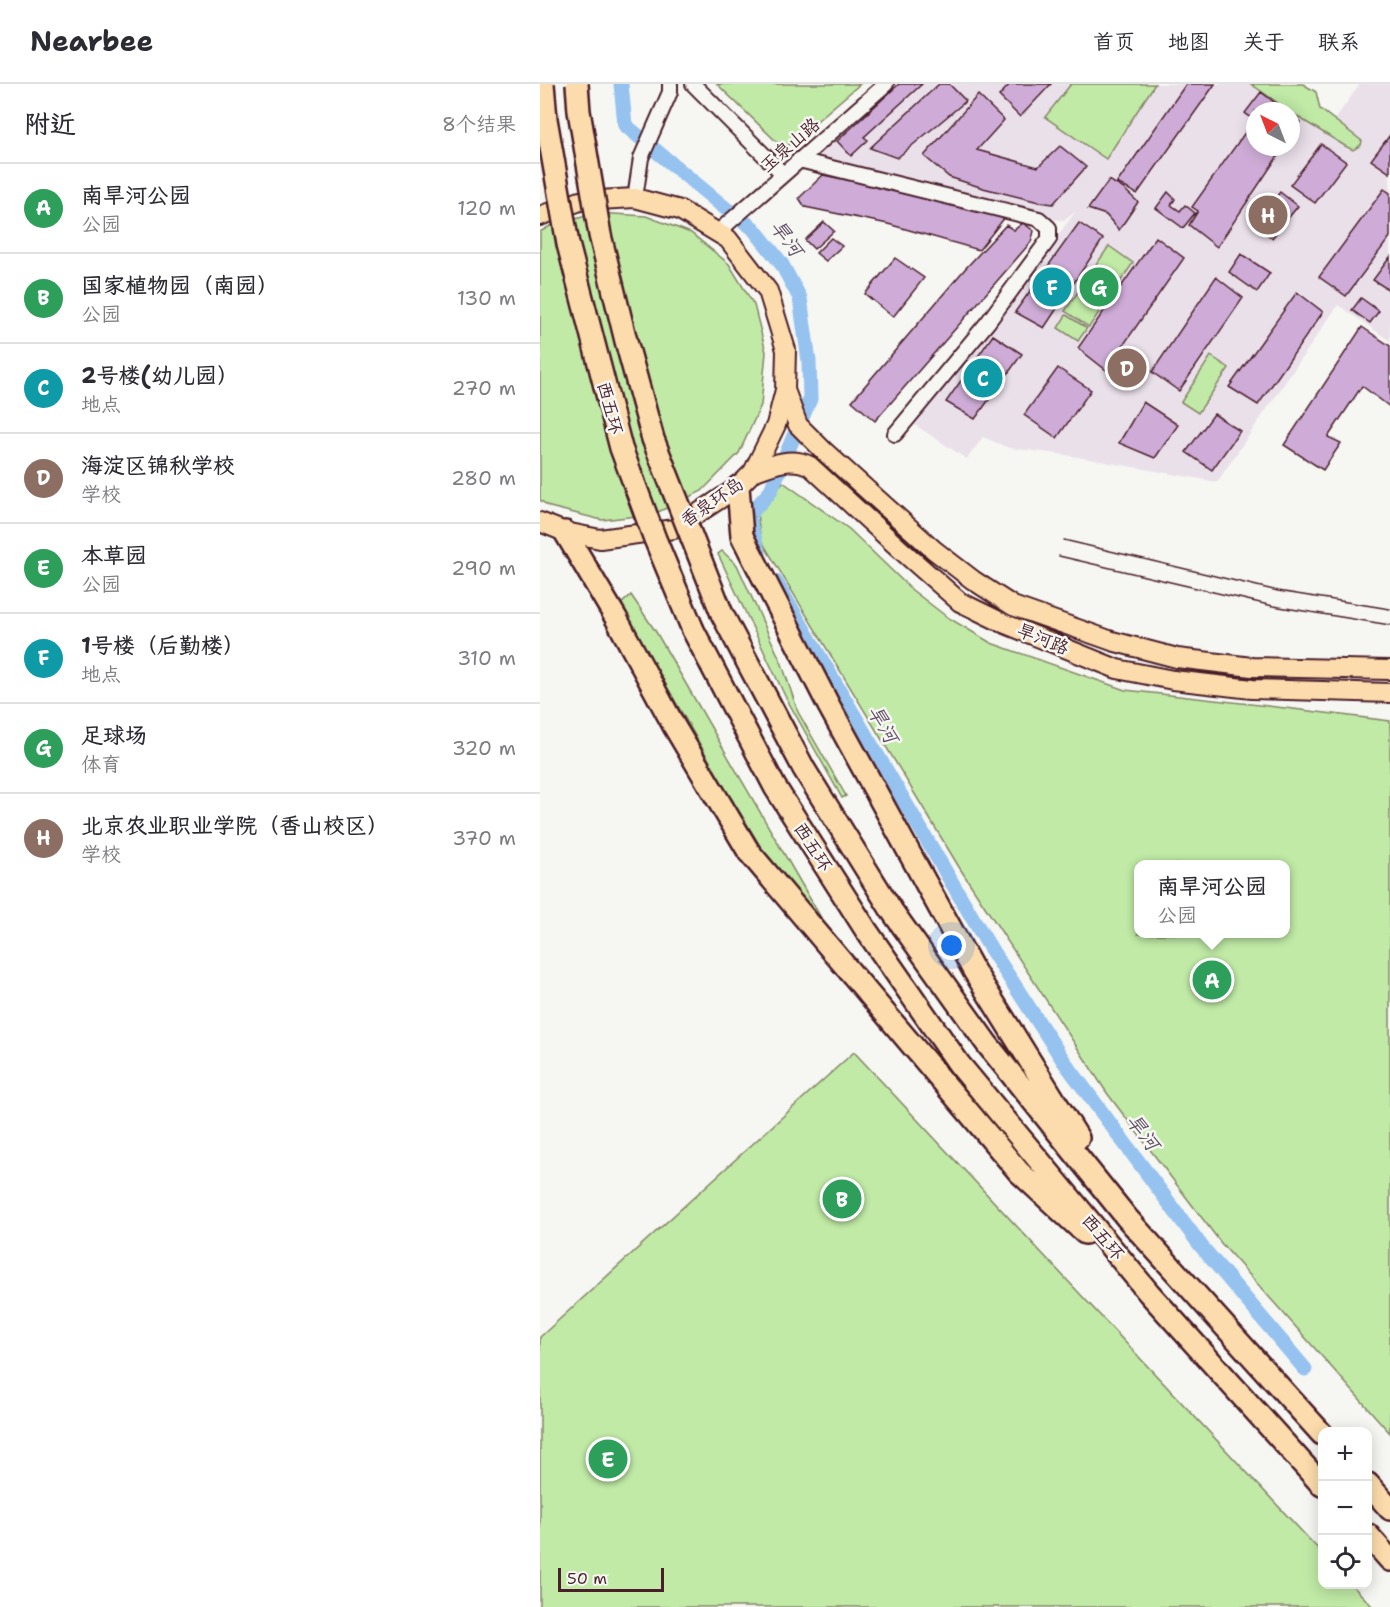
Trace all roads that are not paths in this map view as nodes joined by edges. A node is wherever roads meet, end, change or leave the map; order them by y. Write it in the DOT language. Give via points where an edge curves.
graph roads {
  1 [pos="543,84"];
  2 [pos="577,84"];
  3 [pos="670,84"];
  4 [pos="693,84"];
  5 [pos="886,84"];
  6 [pos="799,160"];
  7 [pos="783,174"];
  8 [pos="635,198"];
  9 [pos="540,216"];
  10 [pos="721,229"];
  11 [pos="785,390"];
  12 [pos="895,434"];
  13 [pos="753,472"];
  14 [pos="738,487"];
  15 [pos="540,522"];
  16 [pos="565,532"];
  17 [pos="1390,670"];
  18 [pos="1390,693"];
  19 [pos="1127,1218"];
  20 [pos="1149,1293"];
  21 [pos="1318,1428"];
  22 [pos="1319,1481"];
  23 [pos="1372,1489"];
  24 [pos="1390,1509"];
  25 [pos="1372,1540"];
  26 [pos="1390,1560"];
  1 -- 20 [label="highway, 西五环, bridge" via="568,244 621,448 693,630 775,787 873,939 960,1064"];
  2 -- 19 [label="highway, 西五环, bridge" via="600,235 626,341 653,439 722,614 804,769 892,911 987,1044"];
  3 -- 8 [label="street" via="641,158"];
  4 -- 7 [label="street"];
  5 -- 6 [label="street, 玉泉山路"];
  6 -- 7 [label="street, 玉泉山路"];
  6 -- 12 [label="street" via="1039,219 1049,228 1049,239 988,322"];
  7 -- 10 [label="street, 玉泉山路"];
  8 -- 9 [label="main road, 香泉环岛" via="580,201"];
  8 -- 10 [label="main road, 香泉环岛" via="680,210"];
  10 -- 11 [label="main road, 香泉环岛" via="768,291 786,350"];
  11 -- 13 [label="main road, 香泉环岛" via="776,425"];
  11 -- 17 [label="main road, 旱河路" via="798,425 825,452 934,550 1013,606 1112,641 1177,658 1252,667"];
  13 -- 14 [label="main road, 香泉环岛"];
  13 -- 18 [label="main road, 旱河路" via="784,461 805,463 960,602 1118,669 1252,689"];
  14 -- 16 [label="main road, 香泉环岛" via="674,529 600,539"];
  14 -- 19 [label="highway" via="742,536 829,706 974,971"];
  15 -- 16 [label="main road, 香泉环岛"];
  16 -- 20 [label="highway" via="749,852 1019,1172"];
  19 -- 21 [label="highway, 西五环"];
  20 -- 22 [label="highway, 西五环"];
  23 -- 24 [label="highway"];
  25 -- 26 [label="highway"];
}
